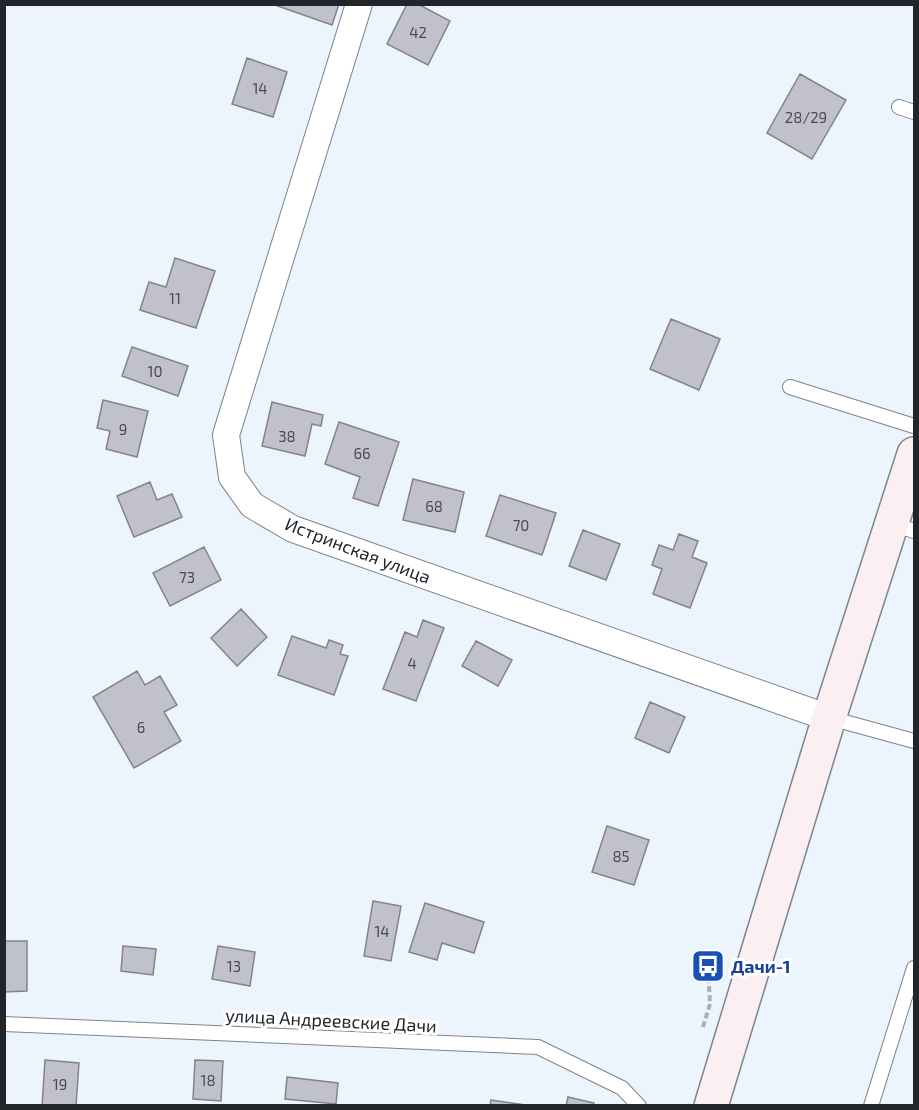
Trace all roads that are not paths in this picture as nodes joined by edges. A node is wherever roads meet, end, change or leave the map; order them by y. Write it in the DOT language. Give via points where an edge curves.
graph roads {
  1 [pos="359,4"];
  2 [pos="899,108"];
  3 [pos="915,112"];
  4 [pos="790,387"];
  5 [pos="915,426"];
  6 [pos="915,454"];
  7 [pos="904,527"];
  8 [pos="829,718"];
  9 [pos="915,741"];
  10 [pos="915,968"];
  11 [pos="4,1024"];
  12 [pos="639,1106"];
  13 [pos="711,1106"];
  14 [pos="871,1106"];
  1 -- 8 [label="street, Истринская улица" via="226,435 232,477 252,505 293,529"];
  2 -- 3 [label="lane"];
  4 -- 5 [label="lane"];
  6 -- 7 [label="street"];
  7 -- 8 [label="street"];
  8 -- 9 [label="lane"];
  8 -- 13 [label="street"];
  10 -- 14 [label="lane"];
  11 -- 12 [label="lane, улица Андреевские Дачи" via="538,1047 622,1088"];
}
